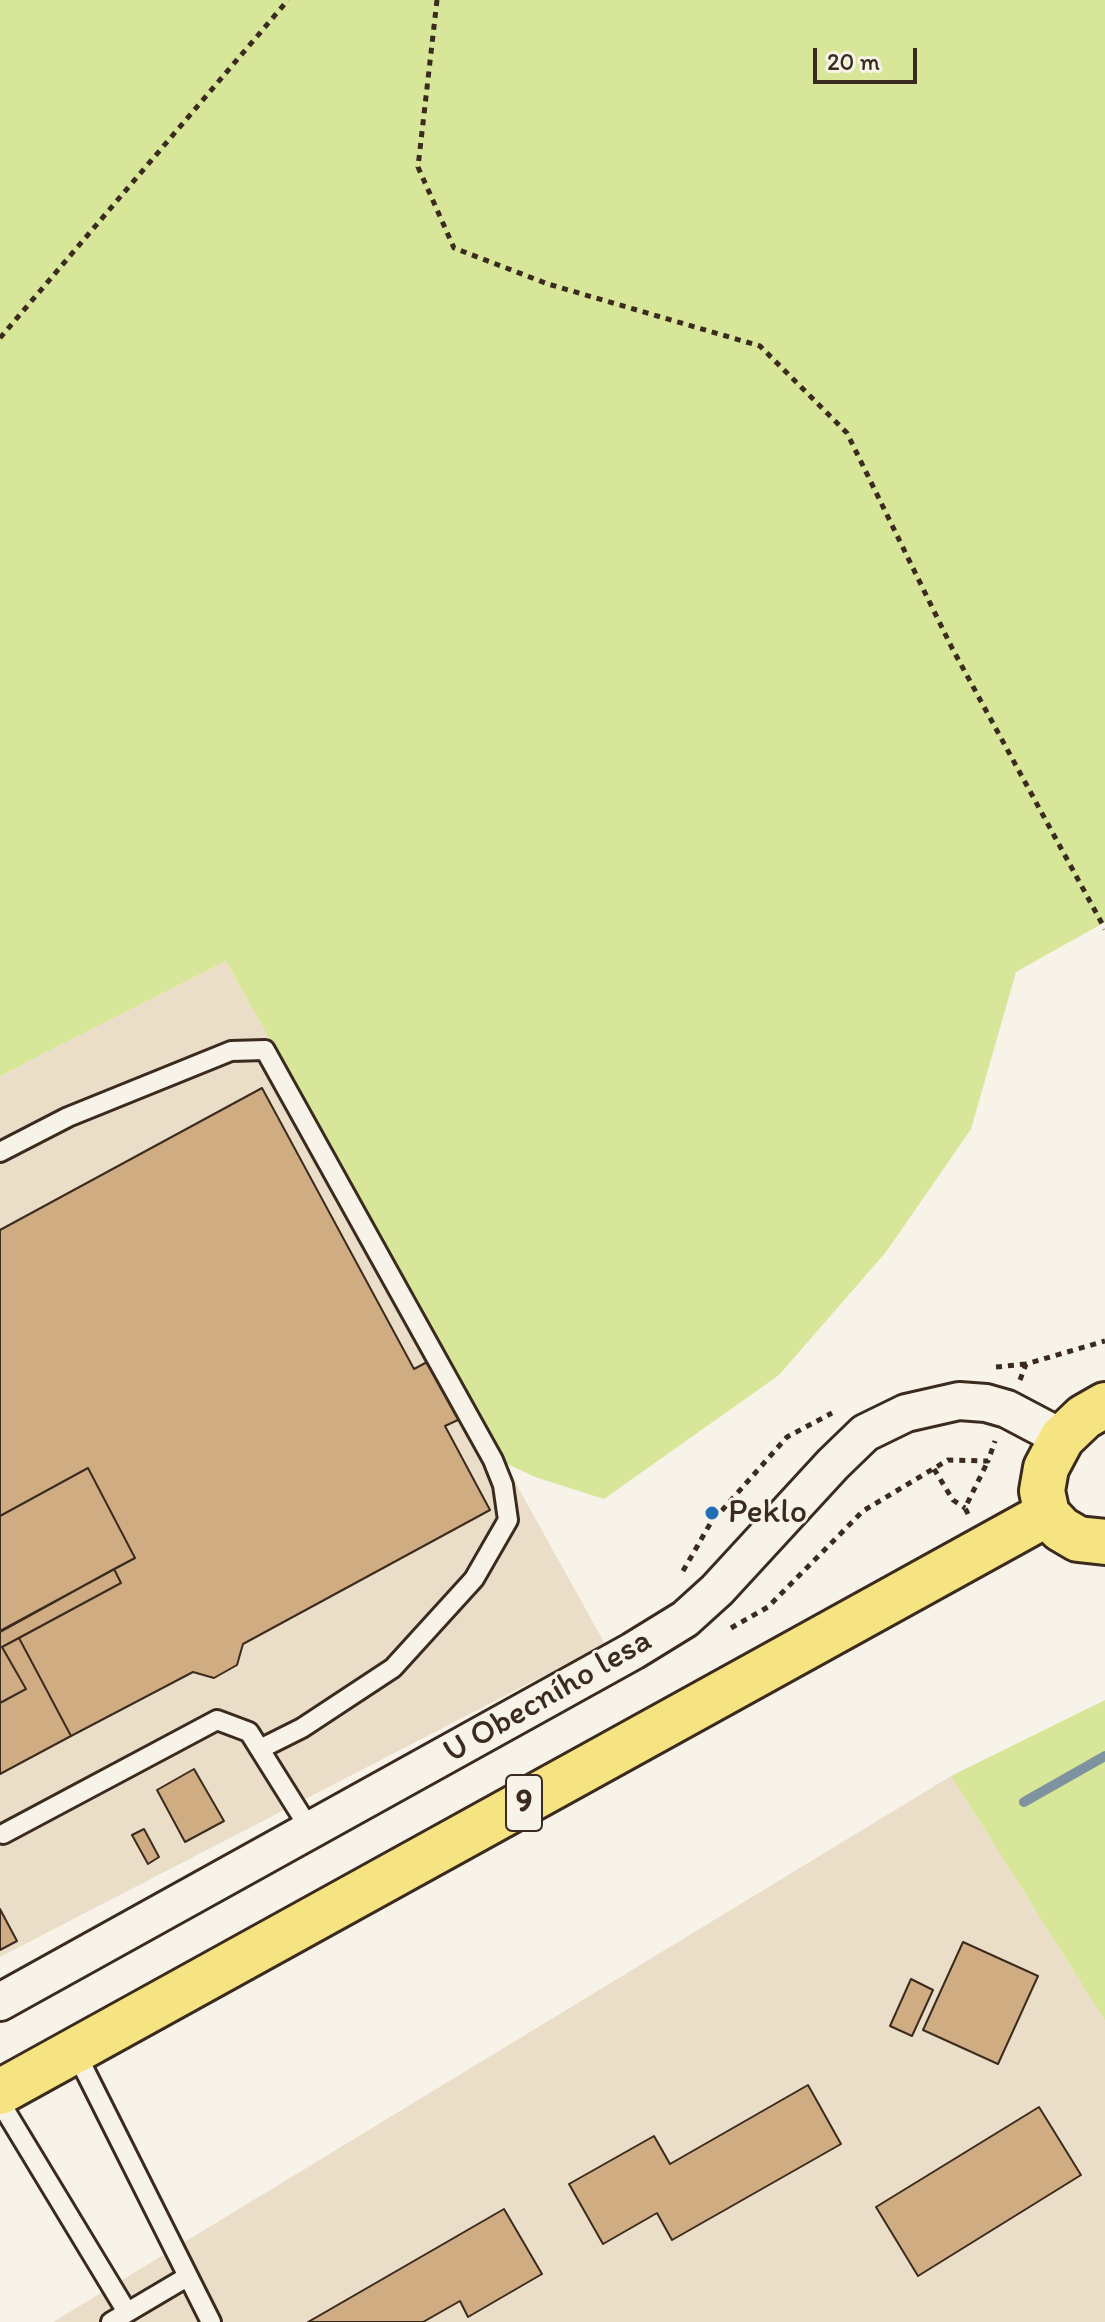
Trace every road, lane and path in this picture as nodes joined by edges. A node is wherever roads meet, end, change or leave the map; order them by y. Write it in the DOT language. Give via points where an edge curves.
graph roads {
  1 [pos="288,0"];
  2 [pos="437,0"];
  3 [pos="0,338"];
  4 [pos="1105,929"];
  5 [pos="0,1152"];
  6 [pos="1105,1341"];
  7 [pos="1105,1405"];
  8 [pos="1007,1409"];
  9 [pos="787,1437"];
  10 [pos="1062,1438"];
  11 [pos="934,1469"];
  12 [pos="965,1508"];
  13 [pos="1047,1514"];
  14 [pos="710,1524"];
  15 [pos="1105,1542"];
  16 [pos="729,1629"];
  17 [pos="260,1749"];
  18 [pos="311,1831"];
  19 [pos="3,1834"];
  20 [pos="0,2002"];
  21 [pos="75,2051"];
  22 [pos="0,2092"];
  23 [pos="0,2102"];
  24 [pos="187,2277"];
  25 [pos="119,2317"];
  26 [pos="211,2322"];
  1 -- 3 [label="path"];
  2 -- 4 [label="path" via="418,167 454,248 548,284 760,346 847,433 952,648"];
  5 -- 17 [label="lane" via="68,1117 231,1051 265,1050 498,1472 508,1520 474,1579 393,1668"];
  6 -- 8 [label="path" via="1026,1364"];
  7 -- 10 [label="main road"];
  8 -- 10 [label="street, U Obecního lesa"];
  8 -- 11 [label="path" via="988,1461 948,1460"];
  8 -- 18 [label="street, U Obecního lesa" via="959,1401 906,1413 865,1433 685,1619"];
  9 -- 14 [label="path"];
  10 -- 13 [label="main road" via="1046,1468 1042,1491"];
  11 -- 12 [label="path" via="953,1500"];
  11 -- 16 [label="path" via="863,1511 768,1607"];
  13 -- 15 [label="main road" via="1078,1539"];
  13 -- 21 [label="main road, 9"];
  17 -- 18 [label="lane"];
  17 -- 19 [label="lane" via="249,1732 217,1720"];
  18 -- 20 [label="street, U Obecního lesa"];
  21 -- 22 [label="main road, 9"];
  21 -- 24 [label="lane"];
  23 -- 25 [label="lane"];
  24 -- 25 [label="lane"];
  24 -- 26 [label="lane"];
}
